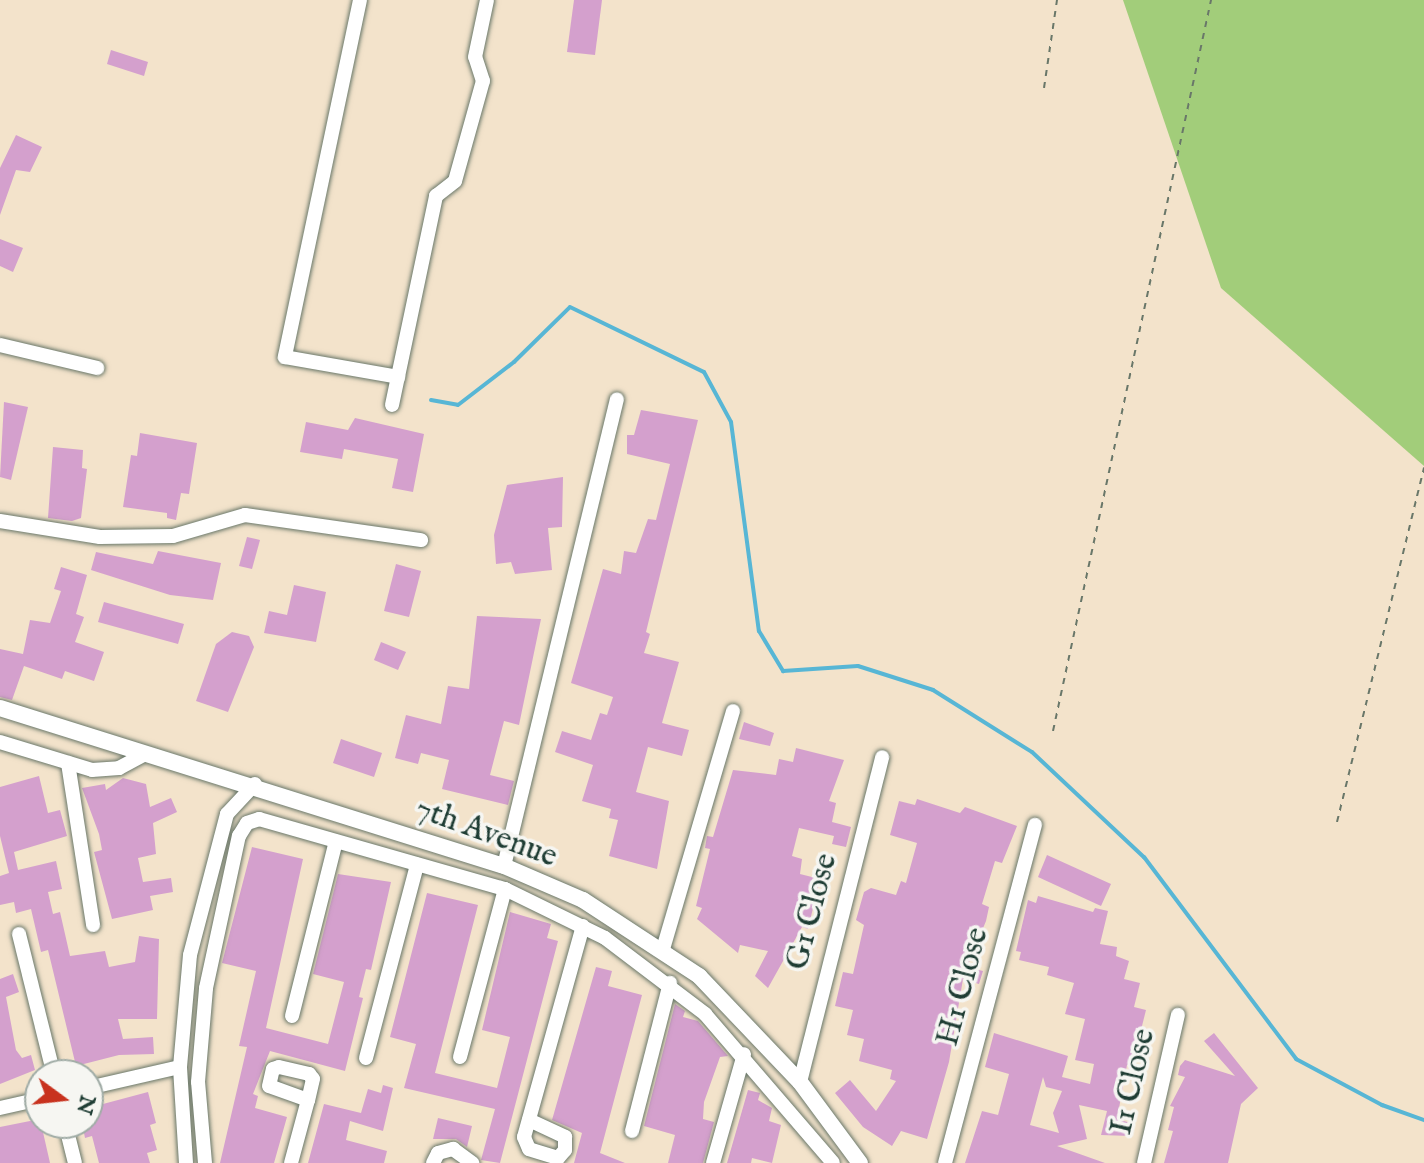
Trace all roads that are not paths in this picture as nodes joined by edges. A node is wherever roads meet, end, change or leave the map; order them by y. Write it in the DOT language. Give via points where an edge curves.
graph roads {
  1 [pos="360,0"];
  2 [pos="487,0"];
  3 [pos="0,345"];
  4 [pos="97,368"];
  5 [pos="398,377"];
  6 [pos="617,400"];
  7 [pos="392,405"];
  8 [pos="0,521"];
  9 [pos="421,540"];
  10 [pos="0,708"];
  11 [pos="733,711"];
  12 [pos="0,742"];
  13 [pos="145,754"];
  14 [pos="882,757"];
  15 [pos="68,763"];
  16 [pos="255,784"];
  17 [pos="1035,825"];
  18 [pos="336,841"];
  19 [pos="417,865"];
  20 [pos="504,866"];
  21 [pos="505,889"];
  22 [pos="93,925"];
  23 [pos="583,926"];
  24 [pos="19,934"];
  25 [pos="663,949"];
  26 [pos="670,983"];
  27 [pos="1178,1015"];
  28 [pos="292,1016"];
  29 [pos="744,1054"];
  30 [pos="460,1057"];
  31 [pos="366,1058"];
  32 [pos="50,1059"];
  33 [pos="180,1067"];
  34 [pos="800,1082"];
  35 [pos="104,1084"];
  36 [pos="308,1100"];
  37 [pos="24,1103"];
  38 [pos="0,1108"];
  39 [pos="529,1120"];
  40 [pos="632,1131"];
  41 [pos="69,1139"];
  42 [pos="75,1163"];
  43 [pos="186,1163"];
  44 [pos="205,1163"];
  45 [pos="291,1163"];
  46 [pos="433,1163"];
  47 [pos="472,1163"];
  48 [pos="713,1163"];
  49 [pos="833,1163"];
  50 [pos="860,1163"];
  51 [pos="945,1163"];
  52 [pos="1144,1163"];
  1 -- 5 [label="street" via="285,357"];
  2 -- 5 [label="street" via="475,57 483,81 455,181 436,196"];
  3 -- 4 [label="street"];
  5 -- 7 [label="street"];
  6 -- 20 [label="street"];
  8 -- 9 [label="street" via="100,537 173,536 245,515"];
  10 -- 13 [label="main road, 7th Avenue"];
  11 -- 25 [label="street"];
  12 -- 15 [label="street"];
  13 -- 15 [label="street" via="119,768 92,770"];
  13 -- 16 [label="main road, 7th Avenue"];
  14 -- 34 [label="street, G1 Close"];
  15 -- 22 [label="street"];
  16 -- 20 [label="main road, 7th Avenue"];
  16 -- 33 [label="street" via="227,814 200,903 182,1006"];
  17 -- 51 [label="street, H1 Close"];
  18 -- 19 [label="street"];
  18 -- 28 [label="street"];
  18 -- 44 [label="street" via="259,819 247,823 239,836 206,988 198,1082"];
  19 -- 21 [label="street"];
  19 -- 31 [label="street"];
  20 -- 25 [label="main road, 7th Avenue" via="583,900"];
  21 -- 23 [label="street"];
  21 -- 30 [label="street"];
  23 -- 26 [label="street"];
  23 -- 39 [label="street"];
  24 -- 32 [label="street"];
  25 -- 34 [label="main road, 7th Avenue" via="699,976"];
  26 -- 29 [label="street"];
  26 -- 40 [label="street"];
  27 -- 52 [label="street, I1 Close"];
  29 -- 48 [label="street"];
  29 -- 49 [label="street"];
  33 -- 35 [label="street"];
  33 -- 43 [label="street"];
  34 -- 50 [label="main road, 7th Avenue"];
  36 -- 45 [label="street"];
  37 -- 38 [label="street"];
  41 -- 42 [label="street"];
  46 -- 47 [label="street" via="438,1153 453,1149"];
}
